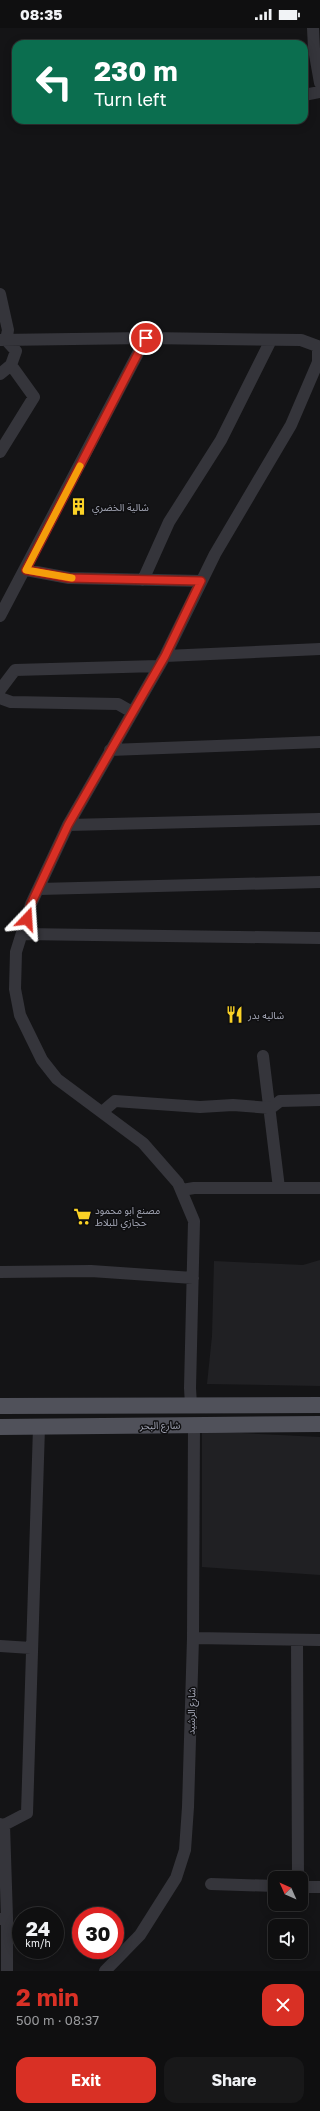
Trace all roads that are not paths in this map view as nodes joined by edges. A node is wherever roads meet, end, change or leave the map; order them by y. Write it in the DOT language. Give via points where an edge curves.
graph roads {
  1 [pos="313,28"];
  2 [pos="320,83"];
  3 [pos="320,92"];
  4 [pos="308,94"];
  5 [pos="0,294"];
  6 [pos="146,338"];
  7 [pos="3,340"];
  8 [pos="271,340"];
  9 [pos="319,347"];
  10 [pos="11,365"];
  11 [pos="0,374"];
  12 [pos="0,452"];
  13 [pos="26,570"];
  14 [pos="143,580"];
  15 [pos="201,581"];
  16 [pos="0,616"];
  17 [pos="320,649"];
  18 [pos="162,661"];
  19 [pos="0,690"];
  20 [pos="0,698"];
  21 [pos="132,712"];
  22 [pos="320,742"];
  23 [pos="110,750"];
  24 [pos="320,819"];
  25 [pos="68,825"];
  26 [pos="320,882"];
  27 [pos="39,889"];
  28 [pos="22,934"];
  29 [pos="320,938"];
  30 [pos="263,1056"];
  31 [pos="320,1100"];
  32 [pos="271,1108"];
  33 [pos="102,1112"];
  34 [pos="279,1188"];
  35 [pos="320,1188"];
  36 [pos="182,1190"];
  37 [pos="0,1272"];
  38 [pos="193,1278"];
  39 [pos="192,1405"];
  40 [pos="315,1405"];
  41 [pos="0,1406"];
  42 [pos="316,1424"];
  43 [pos="194,1425"];
  44 [pos="0,1427"];
  45 [pos="39,1427"];
  46 [pos="193,1638"];
  47 [pos="297,1640"];
  48 [pos="320,1640"];
  49 [pos="0,1646"];
  50 [pos="30,1648"];
  51 [pos="2,1824"];
  52 [pos="298,1871"];
  53 [pos="211,1884"];
  54 [pos="268,1886"];
  55 [pos="308,1887"];
  56 [pos="320,1887"];
  57 [pos="4,1918"];
  58 [pos="7,1971"];
  59 [pos="105,1971"];
  1 -- 2 [label="street"];
  3 -- 4 [label="street"];
  5 -- 7 [label="street" via="8,330"];
  6 -- 7 [label="street"];
  6 -- 8 [label="street"];
  6 -- 13 [label="street"];
  7 -- 10 [label="street" via="16,351"];
  8 -- 9 [label="street" via="300,340"];
  8 -- 14 [label="street" via="221,440 169,522"];
  9 -- 15 [label="street" via="318,362 291,425"];
  10 -- 11 [label="street"];
  10 -- 12 [label="street" via="34,397"];
  13 -- 14 [label="street" via="69,578"];
  13 -- 16 [label="street"];
  14 -- 15 [label="street"];
  15 -- 18 [label="street"];
  17 -- 18 [label="street"];
  18 -- 19 [label="street" via="15,670"];
  18 -- 21 [label="street"];
  20 -- 21 [label="street" via="11,702 118,704"];
  21 -- 23 [label="street"];
  22 -- 23 [label="street"];
  23 -- 25 [label="street"];
  24 -- 25 [label="street"];
  25 -- 27 [label="street"];
  26 -- 27 [label="street"];
  27 -- 28 [label="street" via="31,904"];
  28 -- 29 [label="street"];
  28 -- 33 [label="street" via="16,952 15,968 15,989 20,1015 42,1060 57,1079"];
  30 -- 32 [label="street"];
  31 -- 32 [label="street" via="280,1101"];
  32 -- 33 [label="street" via="233,1105 200,1107 115,1101"];
  32 -- 34 [label="street"];
  33 -- 36 [label="street" via="143,1143"];
  34 -- 35 [label="street"];
  34 -- 36 [label="street"];
  36 -- 38 [label="street" via="194,1221"];
  37 -- 38 [label="street" via="91,1271"];
  38 -- 39 [label="street" via="190,1388"];
  39 -- 40 [label="main road, شارع البحر"];
  39 -- 41 [label="main road, شارع البحر"];
  40 -- 42 [label="main road"];
  42 -- 43 [label="main road, شارع البحر"];
  43 -- 45 [label="main road, شارع البحر"];
  43 -- 46 [label="street, شارع الرشيد"];
  44 -- 45 [label="main road, شارع البحر"];
  45 -- 50 [label="street"];
  46 -- 47 [label="street"];
  46 -- 59 [label="street, شارع الرشيد" via="185,1850 176,1878 140,1935"];
  47 -- 48 [label="street"];
  47 -- 52 [label="street"];
  49 -- 50 [label="street"];
  50 -- 51 [label="street" via="29,1780 26,1813"];
  51 -- 57 [label="street"];
  53 -- 54 [label="street"];
  55 -- 56 [label="street"];
  57 -- 58 [label="street"];
}
